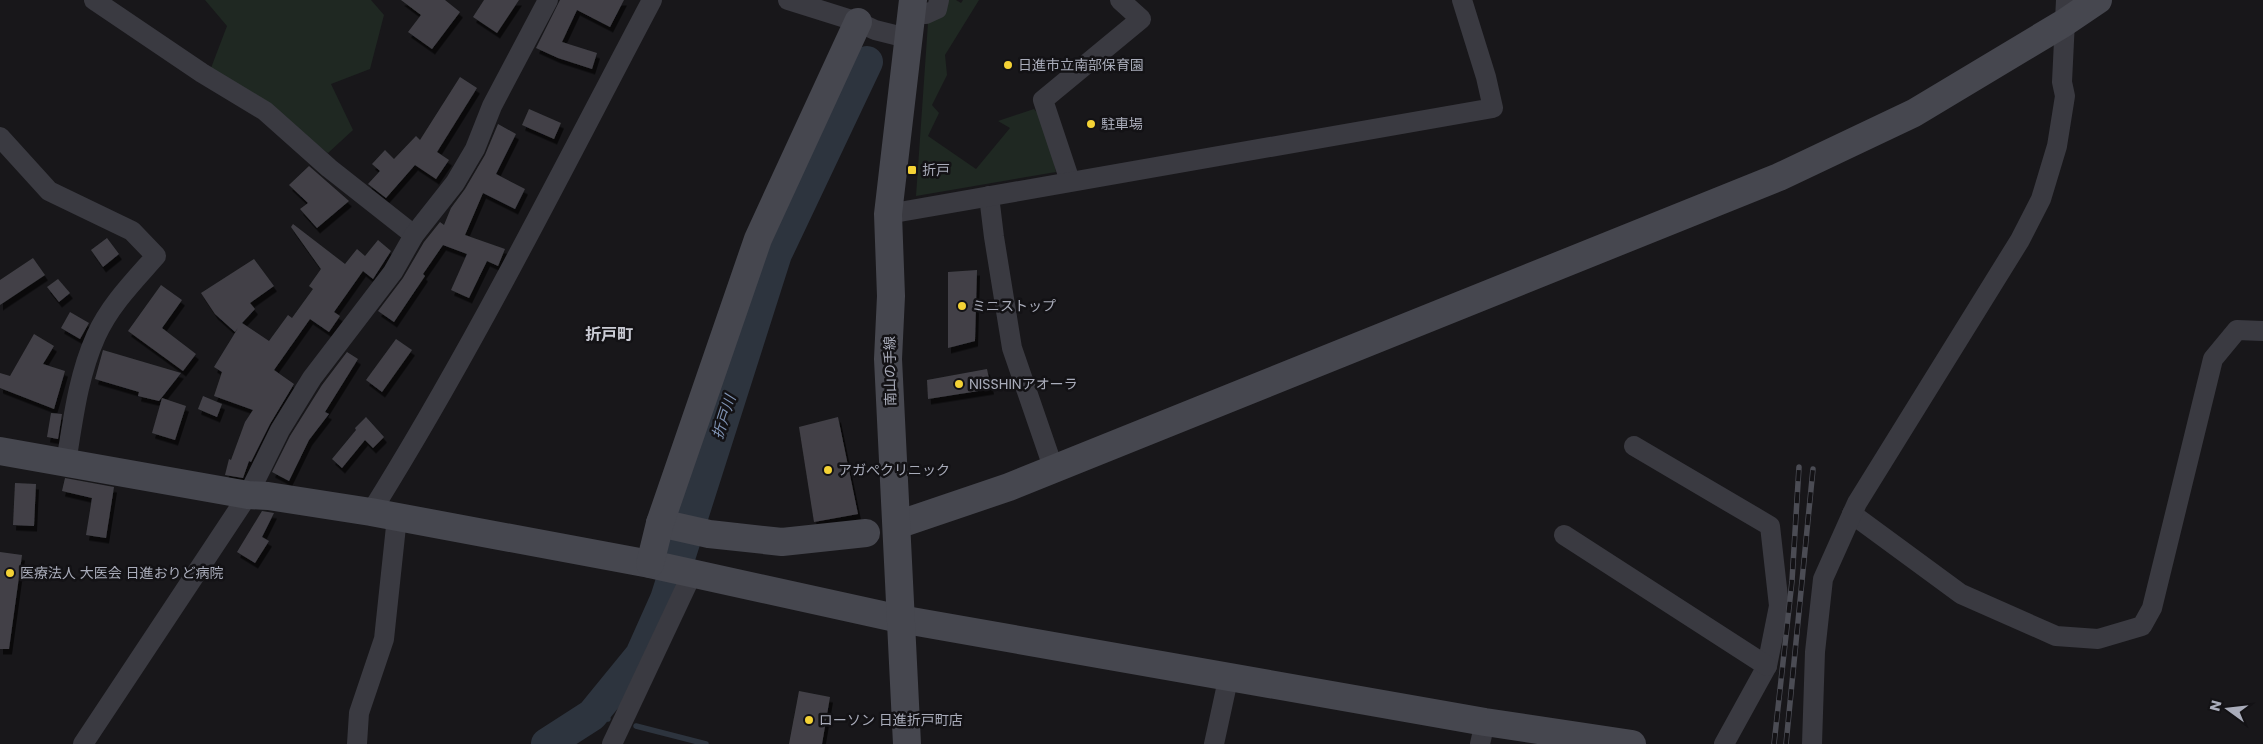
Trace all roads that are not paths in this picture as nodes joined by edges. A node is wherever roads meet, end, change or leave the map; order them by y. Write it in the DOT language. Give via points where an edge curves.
graph roads {
  1 [pos="94,0"];
  2 [pos="652,0"];
  3 [pos="788,0"];
  4 [pos="939,0"];
  5 [pos="1120,0"];
  6 [pos="1462,0"];
  7 [pos="2098,0"];
  8 [pos="546,1"];
  9 [pos="2065,12"];
  10 [pos="910,17"];
  11 [pos="858,22"];
  12 [pos="0,136"];
  13 [pos="1070,181"];
  14 [pos="989,196"];
  15 [pos="888,214"];
  16 [pos="414,235"];
  17 [pos="2263,331"];
  18 [pos="1634,446"];
  19 [pos="0,451"];
  20 [pos="66,463"];
  21 [pos="1054,470"];
  22 [pos="248,495"];
  23 [pos="370,512"];
  24 [pos="1852,514"];
  25 [pos="397,517"];
  26 [pos="660,523"];
  27 [pos="897,525"];
  28 [pos="866,533"];
  29 [pos="1564,535"];
  30 [pos="651,564"];
  31 [pos="691,574"];
  32 [pos="900,619"];
  33 [pos="1766,666"];
  34 [pos="1229,675"];
  35 [pos="1482,733"];
  36 [pos="83,744"];
  37 [pos="357,744"];
  38 [pos="612,744"];
  39 [pos="907,744"];
  40 [pos="1214,744"];
  41 [pos="1632,744"];
  42 [pos="1724,744"];
  43 [pos="1812,744"];
  1 -- 16 [label="street" via="265,111 329,168"];
  2 -- 23 [label="street" via="482,320 407,454"];
  3 -- 11 [label="street"];
  4 -- 10 [label="street" via="937,9"];
  5 -- 13 [label="street" via="1141,19 1043,100"];
  6 -- 13 [label="street" via="1493,108 1300,144"];
  7 -- 9 [label="street"];
  8 -- 16 [label="street" via="492,106 475,149 455,183"];
  9 -- 21 [label="street" via="1914,113 1779,177"];
  9 -- 24 [label="street" via="2062,82 2065,96 2057,146 2041,199 2020,240"];
  10 -- 11 [label="street" via="875,30"];
  10 -- 15 [label="street, 南山の手線"];
  11 -- 26 [label="street" via="758,239"];
  12 -- 20 [label="street" via="49,192 132,231 156,256 121,296 97,334 85,364"];
  13 -- 14 [label="street"];
  14 -- 15 [label="street"];
  14 -- 21 [label="street" via="1012,348"];
  15 -- 27 [label="street, 南山の手線" via="891,296 888,360"];
  16 -- 22 [label="street" via="392,272 297,402"];
  17 -- 24 [label="street" via="2237,330 2213,359 2152,608 2142,626 2098,639 2056,636 1961,594"];
  18 -- 33 [label="street" via="1770,526 1779,606"];
  19 -- 20 [label="street"];
  20 -- 22 [label="street"];
  21 -- 27 [label="street"];
  22 -- 23 [label="street"];
  22 -- 36 [label="street"];
  23 -- 25 [label="street"];
  24 -- 43 [label="street" via="1823,579 1815,652"];
  25 -- 30 [label="street"];
  25 -- 37 [label="street" via="384,639 359,713"];
  26 -- 28 [label="street" via="709,534 782,542"];
  26 -- 30 [label="street"];
  27 -- 32 [label="street, 南山の手線"];
  29 -- 33 [label="street"];
  30 -- 31 [label="street"];
  31 -- 32 [label="street"];
  31 -- 38 [label="street"];
  32 -- 34 [label="street"];
  32 -- 39 [label="street, 南山の手線"];
  33 -- 42 [label="street"];
  34 -- 35 [label="street"];
  34 -- 40 [label="street"];
  35 -- 41 [label="street"];
}
